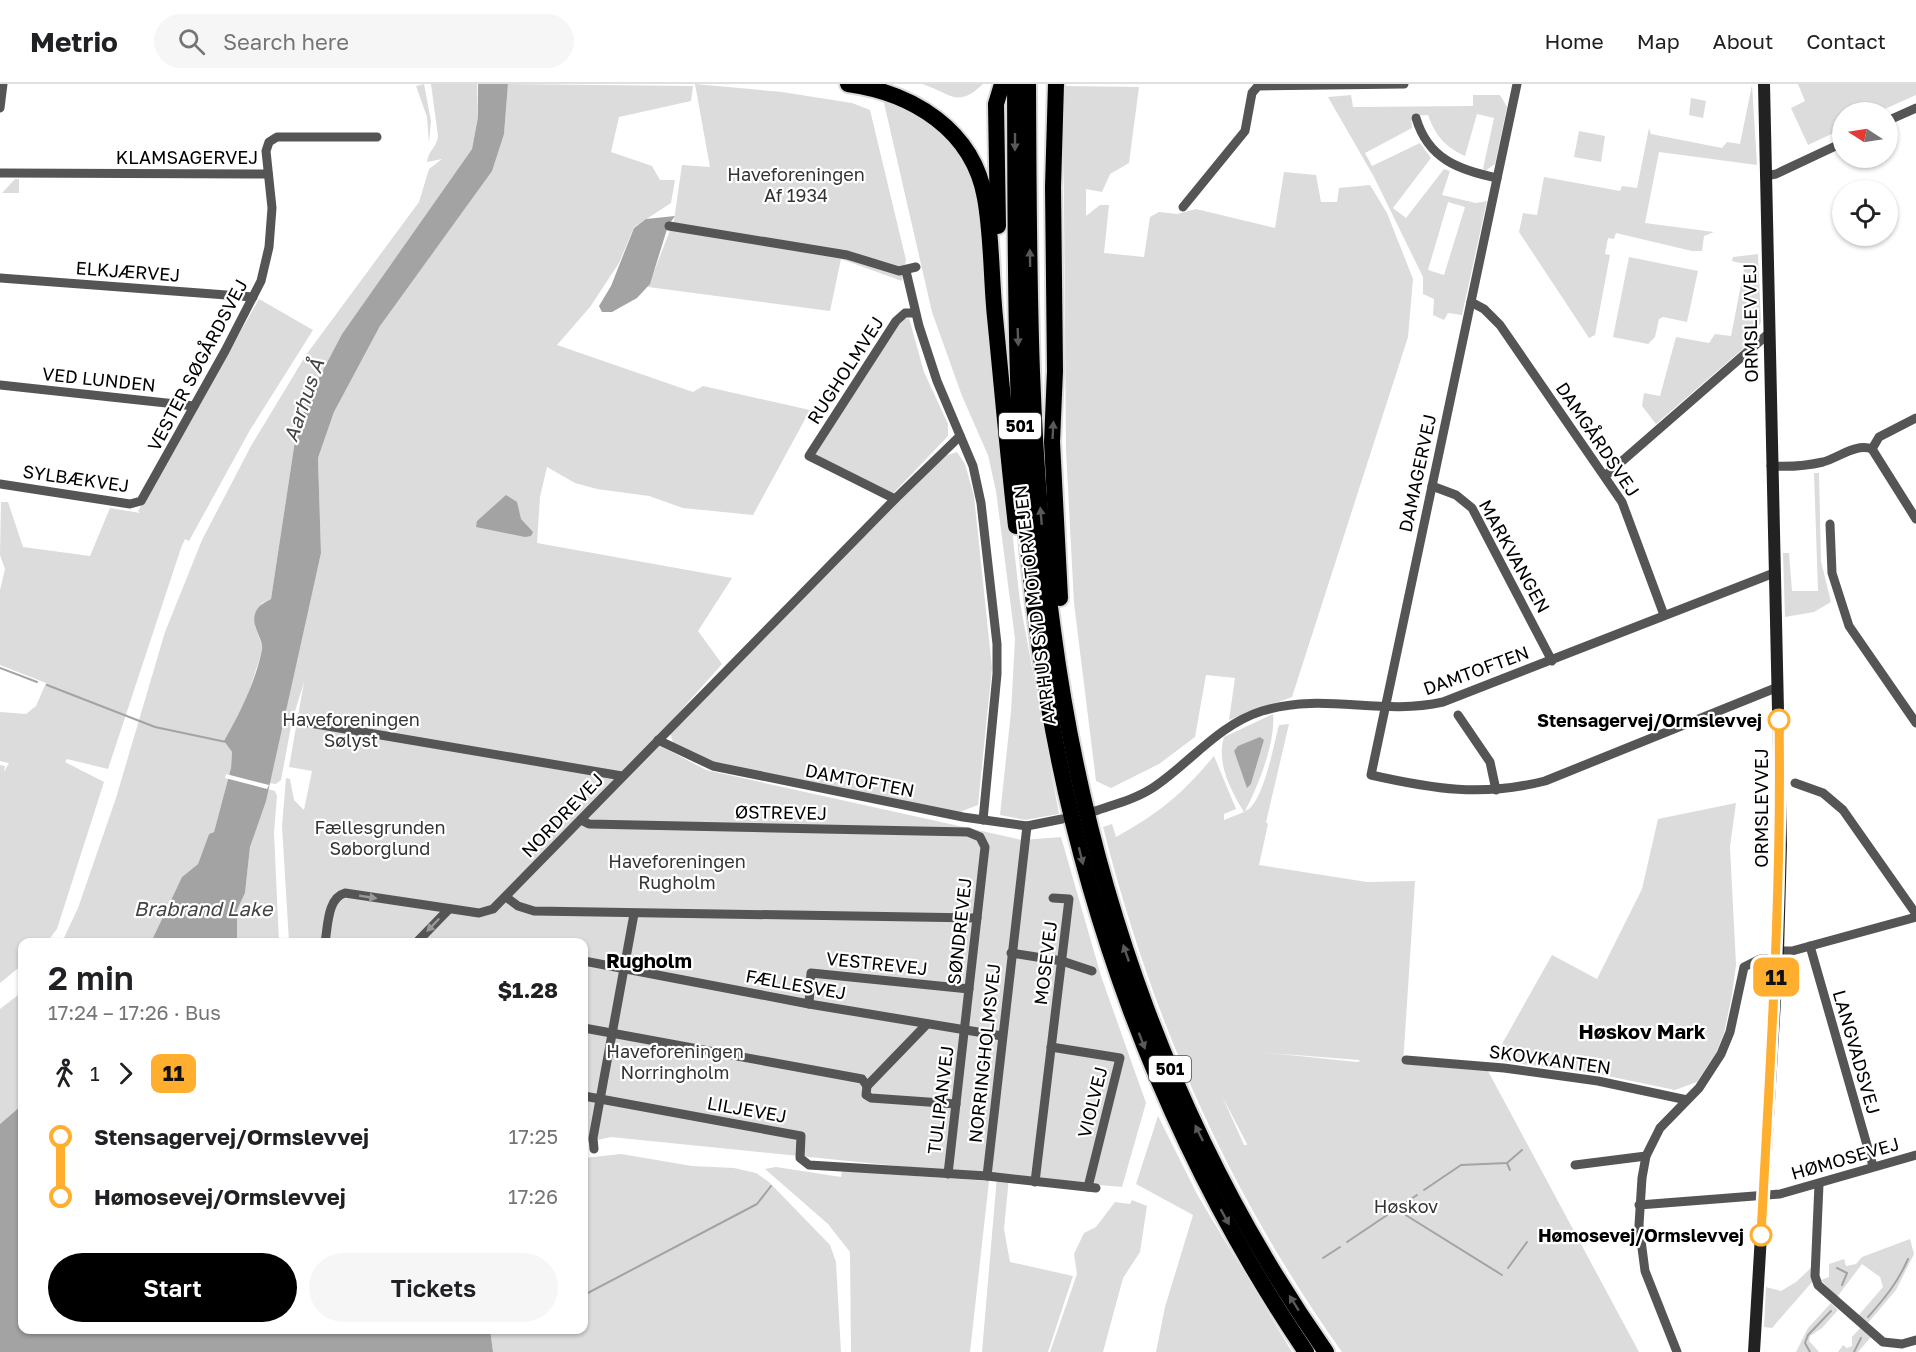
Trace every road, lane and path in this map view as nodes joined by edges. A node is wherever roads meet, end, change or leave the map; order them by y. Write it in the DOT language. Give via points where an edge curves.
graph roads {
  1 [pos="3,84"];
  2 [pos="848,84"];
  3 [pos="1002,84"];
  4 [pos="1015,84"];
  5 [pos="1029,84"];
  6 [pos="1042,84"];
  7 [pos="1056,84"];
  8 [pos="1404,84"];
  9 [pos="1517,84"];
  10 [pos="1764,84"];
  11 [pos="0,108"];
  12 [pos="1916,108"];
  13 [pos="1898,117"];
  14 [pos="1416,118"];
  15 [pos="377,136"];
  16 [pos="1832,148"];
  17 [pos="0,173"];
  18 [pos="268,174"];
  19 [pos="1766,176"];
  20 [pos="1497,178"];
  21 [pos="1053,187"];
  22 [pos="1183,207"];
  23 [pos="669,226"];
  24 [pos="916,267"];
  25 [pos="906,271"];
  26 [pos="0,278"];
  27 [pos="253,297"];
  28 [pos="1471,302"];
  29 [pos="915,313"];
  30 [pos="1768,334"];
  31 [pos="0,385"];
  32 [pos="194,406"];
  33 [pos="1004,414"];
  34 [pos="1916,418"];
  35 [pos="960,436"];
  36 [pos="1872,449"];
  37 [pos="1771,466"];
  38 [pos="1605,476"];
  39 [pos="0,484"];
  40 [pos="1432,486"];
  41 [pos="145,497"];
  42 [pos="895,499"];
  43 [pos="1916,519"];
  44 [pos="1830,524"];
  45 [pos="1774,573"];
  46 [pos="1664,615"];
  47 [pos="1552,661"];
  48 [pos="1778,687"];
  49 [pos="1385,708"];
  50 [pos="1458,716"];
  51 [pos="298,722"];
  52 [pos="1916,723"];
  53 [pos="658,740"];
  54 [pos="1067,763"];
  55 [pos="622,776"];
  56 [pos="1795,783"];
  57 [pos="1496,790"];
  58 [pos="1095,811"];
  59 [pos="1062,819"];
  60 [pos="581,820"];
  61 [pos="983,820"];
  62 [pos="1027,826"];
  63 [pos="980,837"];
  64 [pos="506,897"];
  65 [pos="1053,898"];
  66 [pos="449,909"];
  67 [pos="634,914"];
  68 [pos="1916,915"];
  69 [pos="977,918"];
  70 [pos="326,938"];
  71 [pos="421,938"];
  72 [pos="1810,946"];
  73 [pos="1011,953"];
  74 [pos="1777,956"];
  75 [pos="1062,961"];
  76 [pos="588,962"];
  77 [pos="625,969"];
  78 [pos="1092,971"];
  79 [pos="969,989"];
  80 [pos="809,1004"];
  81 [pos="927,1024"];
  82 [pos="588,1029"];
  83 [pos="965,1030"];
  84 [pos="613,1034"];
  85 [pos="1002,1036"];
  86 [pos="1051,1047"];
  87 [pos="1406,1060"];
  88 [pos="866,1091"];
  89 [pos="588,1097"];
  90 [pos="601,1099"];
  91 [pos="1687,1100"];
  92 [pos="956,1104"];
  93 [pos="594,1149"];
  94 [pos="1646,1155"];
  95 [pos="1916,1155"];
  96 [pos="1575,1165"];
  97 [pos="1873,1166"];
  98 [pos="948,1174"];
  99 [pos="987,1176"];
  100 [pos="1035,1182"];
  101 [pos="1819,1184"];
  102 [pos="1763,1194"];
  103 [pos="1639,1205"];
  104 [pos="1916,1340"];
  105 [pos="1306,1352"];
  106 [pos="1326,1352"];
  107 [pos="1677,1352"];
  108 [pos="1754,1352"];
  1 -- 11 [label="street"];
  2 -- 33 [label="highway" via="911,101 932,114 955,136 975,167 983,187"];
  3 -- 33 [label="highway" via="997,98 996,141"];
  4 -- 54 [label="highway, AARHUS SYD MOTORVEJEN / 501, one-way" via="1017,319 1024,484 1037,633"];
  54 -- 5 [label="highway, AARHUS SYD MOTORVEJEN / 501, one-way" via="1038,482 1031,316"];
  6 -- 21 [label="highway" via="1047,98"];
  7 -- 21 [label="highway"];
  8 -- 22 [label="street" via="1258,86 1252,93 1245,131"];
  9 -- 20 [label="street, DAMAGERVEJ"];
  10 -- 19 [label="street, ORMSLEVVEJ"];
  12 -- 13 [label="street"];
  14 -- 20 [label="street" via="1428,144 1445,161 1462,170"];
  15 -- 18 [label="street, KLAMSAGERVEJ" via="277,137 267,146"];
  16 -- 19 [label="street"];
  17 -- 18 [label="street, KLAMSAGERVEJ"];
  18 -- 27 [label="street, VESTER SØGÅRDSVEJ" via="272,208 269,247 261,282"];
  19 -- 30 [label="street, ORMSLEVVEJ"];
  20 -- 28 [label="street, DAMAGERVEJ"];
  54 -- 21 [label="highway, one-way" via="1052,442 1056,371"];
  23 -- 25 [label="street" via="847,255"];
  24 -- 25 [label="street"];
  25 -- 29 [label="street"];
  26 -- 27 [label="street, ELKJÆRVEJ"];
  27 -- 32 [label="street, VESTER SØGÅRDSVEJ"];
  28 -- 38 [label="street, DAMGÅRDSVEJ" via="1500,325"];
  28 -- 40 [label="street, DAMAGERVEJ"];
  29 -- 35 [label="street"];
  29 -- 42 [label="street, RUGHOLMVEJ" via="905,313 896,321 810,456"];
  30 -- 37 [label="street, ORMSLEVVEJ"];
  30 -- 38 [label="street"];
  31 -- 32 [label="street, VED LUNDEN"];
  32 -- 41 [label="street, VESTER SØGÅRDSVEJ"];
  33 -- 54 [label="highway" via="1029,622 1043,696"];
  34 -- 36 [label="street" via="1880,436"];
  35 -- 42 [label="street"];
  35 -- 61 [label="street" via="973,466 981,503 997,644"];
  36 -- 37 [label="street" via="1861,447 1810,465"];
  36 -- 43 [label="street"];
  37 -- 45 [label="street, ORMSLEVVEJ"];
  38 -- 46 [label="street, DAMGÅRDSVEJ" via="1629,514"];
  39 -- 41 [label="street, SYLBÆKVEJ" via="130,504"];
  40 -- 47 [label="street, MARKVANGEN" via="1456,495 1472,508"];
  40 -- 49 [label="street, DAMAGERVEJ"];
  42 -- 53 [label="street"];
  44 -- 52 [label="street" via="1832,573 1849,626"];
  45 -- 46 [label="street, DAMTOFTEN"];
  45 -- 48 [label="street, ORMSLEVVEJ"];
  46 -- 47 [label="street, DAMTOFTEN"];
  47 -- 49 [label="street, DAMTOFTEN" via="1443,702"];
  48 -- 57 [label="street" via="1545,781"];
  48 -- 74 [label="street, ORMSLEVVEJ" via="1781,835"];
  49 -- 57 [label="street, DAMAGERVEJ" via="1371,775 1433,789"];
  49 -- 58 [label="street, DAMTOFTEN" via="1325,702 1263,711 1229,727 1152,788"];
  50 -- 57 [label="street" via="1490,762"];
  51 -- 55 [label="street"];
  53 -- 55 [label="street, NORDREVEJ"];
  53 -- 61 [label="street, DAMTOFTEN" via="713,766"];
  54 -- 105 [label="highway, AARHUS SYD MOTORVEJEN / 501, one-way" via="1095,906 1150,1062 1216,1201"];
  106 -- 54 [label="highway, AARHUS SYD MOTORVEJEN / 501, one-way" via="1228,1191 1165,1058 1137,986"];
  55 -- 60 [label="street, NORDREVEJ"];
  56 -- 68 [label="street" via="1823,794 1843,810"];
  59 -- 62 [label="street, DAMTOFTEN"];
  60 -- 63 [label="street, ØSTREVEJ" via="589,825 968,832"];
  60 -- 64 [label="street, NORDREVEJ"];
  61 -- 62 [label="street, DAMTOFTEN"];
  62 -- 73 [label="street, NORRINGHOLMSVEJ"];
  63 -- 69 [label="street, SØNDREVEJ" via="985,847"];
  64 -- 66 [label="street, NORDREVEJ" via="488,911"];
  64 -- 67 [label="street" via="534,911"];
  65 -- 75 [label="street, MOSEVEJ" via="1069,899"];
  70 -- 66 [label="street, one-way" via="333,904 340,894"];
  66 -- 71 [label="street, one-way"];
  67 -- 69 [label="street"];
  67 -- 77 [label="street"];
  68 -- 72 [label="street"];
  69 -- 79 [label="street, SØNDREVEJ"];
  72 -- 74 [label="street"];
  72 -- 97 [label="street, LANGVADSVEJ"];
  73 -- 75 [label="street"];
  73 -- 85 [label="street, NORRINGHOLMSVEJ"];
  74 -- 91 [label="street" via="1744,968 1730,1032 1721,1054 1710,1074"];
  74 -- 102 [label="street, ORMSLEVVEJ"];
  75 -- 78 [label="street"];
  75 -- 86 [label="street, MOSEVEJ"];
  76 -- 77 [label="street, FÆLLESVEJ"];
  77 -- 80 [label="street, FÆLLESVEJ"];
  77 -- 84 [label="street"];
  79 -- 80 [label="street, VESTREVEJ" via="812,974"];
  79 -- 83 [label="street, SØNDREVEJ"];
  80 -- 81 [label="street, FÆLLESVEJ"];
  81 -- 83 [label="street, FÆLLESVEJ"];
  81 -- 88 [label="street"];
  82 -- 84 [label="street"];
  83 -- 85 [label="street, FÆLLESVEJ"];
  83 -- 92 [label="street, TULIPANVEJ"];
  84 -- 88 [label="street" via="862,1079"];
  84 -- 90 [label="street"];
  85 -- 99 [label="street, NORRINGHOLMSVEJ"];
  86 -- 100 [label="street, MOSEVEJ"];
  86 -- 100 [label="street, VIOLVEJ" via="1120,1058 1092,1187"];
  87 -- 91 [label="street, SKOVKANTEN" via="1598,1081"];
  88 -- 92 [label="street" via="871,1098"];
  89 -- 90 [label="street, LILJEVEJ"];
  90 -- 93 [label="street"];
  90 -- 98 [label="street, LILJEVEJ" via="801,1136 800,1158 809,1165"];
  91 -- 94 [label="street" via="1660,1128"];
  92 -- 98 [label="street, TULIPANVEJ"];
  94 -- 96 [label="street"];
  94 -- 103 [label="street"];
  95 -- 97 [label="street, HØMOSEVEJ"];
  97 -- 101 [label="street, HØMOSEVEJ"];
  98 -- 99 [label="street, LILJEVEJ"];
  99 -- 100 [label="street"];
  101 -- 102 [label="street, HØMOSEVEJ"];
  101 -- 104 [label="street" via="1815,1276 1818,1285 1883,1342 1902,1344"];
  102 -- 103 [label="street, HØMOSEVEJ"];
  102 -- 108 [label="street, ORMSLEVVEJ"];
  103 -- 107 [label="street" via="1645,1270"];
}
